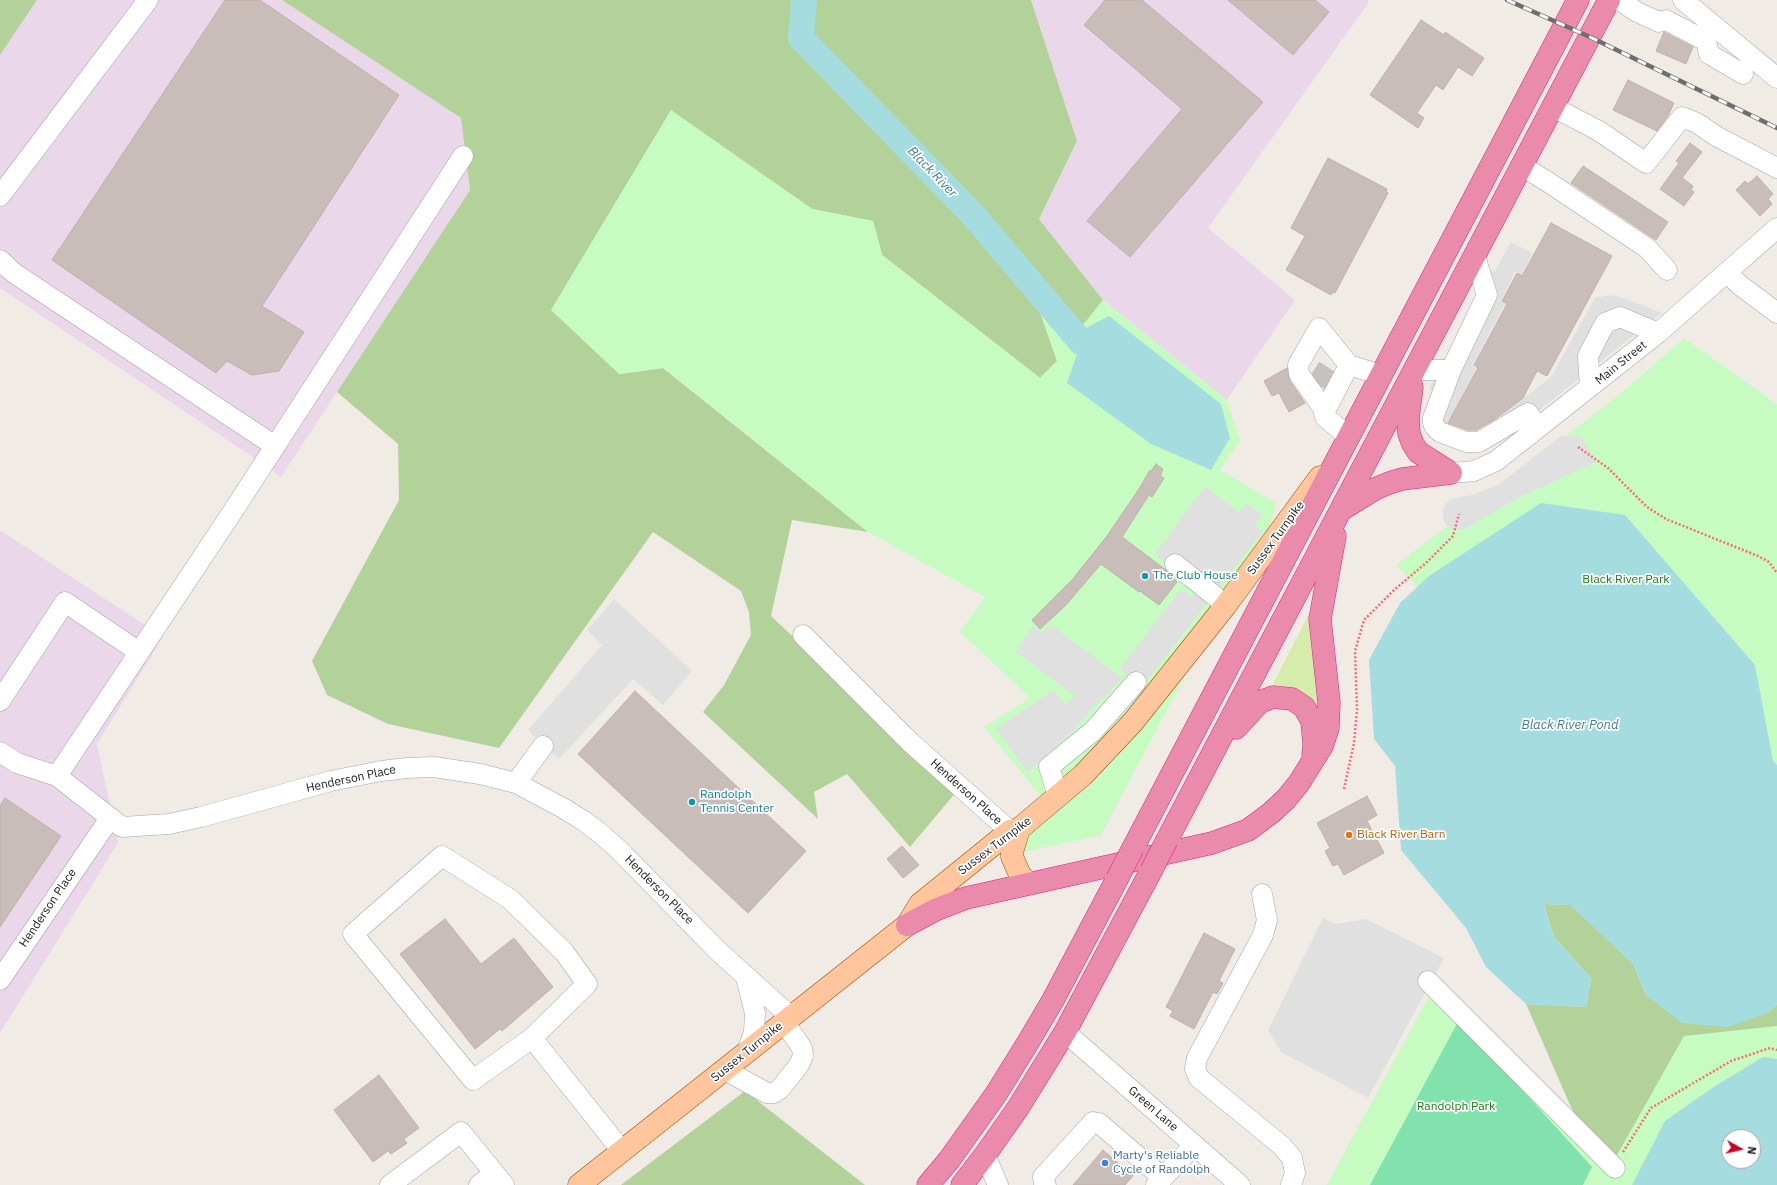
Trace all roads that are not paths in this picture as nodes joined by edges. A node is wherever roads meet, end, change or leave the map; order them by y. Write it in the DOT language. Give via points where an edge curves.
graph roads {
  1 [pos="148,0"];
  2 [pos="1578,0"];
  3 [pos="1609,0"];
  4 [pos="1619,0"];
  5 [pos="1683,0"];
  6 [pos="1743,74"];
  7 [pos="1777,78"];
  8 [pos="1553,107"];
  9 [pos="463,156"];
  10 [pos="1522,166"];
  11 [pos="1777,168"];
  12 [pos="0,196"];
  13 [pos="1777,228"];
  14 [pos="1475,256"];
  15 [pos="0,260"];
  16 [pos="1667,270"];
  17 [pos="1727,273"];
  18 [pos="1777,313"];
  19 [pos="1658,333"];
  20 [pos="1338,360"];
  21 [pos="1415,370"];
  22 [pos="1451,370"];
  23 [pos="1381,375"];
  24 [pos="1590,387"];
  25 [pos="1324,413"];
  26 [pos="1538,428"];
  27 [pos="1347,440"];
  28 [pos="275,446"];
  29 [pos="1451,473"];
  30 [pos="1340,510"];
  31 [pos="1175,564"];
  32 [pos="1226,605"];
  33 [pos="803,635"];
  34 [pos="139,652"];
  35 [pos="1136,682"];
  36 [pos="0,701"];
  37 [pos="543,746"];
  38 [pos="0,752"];
  39 [pos="1205,767"];
  40 [pos="1309,767"];
  41 [pos="57,776"];
  42 [pos="516,783"];
  43 [pos="1058,796"];
  44 [pos="110,818"];
  45 [pos="1015,830"];
  46 [pos="1030,883"];
  47 [pos="1262,894"];
  48 [pos="907,925"];
  49 [pos="746,977"];
  50 [pos="0,980"];
  51 [pos="1428,981"];
  52 [pos="788,1020"];
  53 [pos="1065,1032"];
  54 [pos="532,1038"];
  55 [pos="747,1052"];
  56 [pos="725,1070"];
  57 [pos="1194,1145"];
  58 [pos="622,1151"];
  59 [pos="985,1155"];
  60 [pos="1615,1168"];
  61 [pos="492,1181"];
  62 [pos="1159,1182"];
  63 [pos="1045,1184"];
  64 [pos="390,1185"];
  65 [pos="579,1185"];
  66 [pos="928,1185"];
  67 [pos="962,1185"];
  68 [pos="998,1185"];
  69 [pos="1240,1185"];
  70 [pos="1291,1185"];
  1 -- 12 [label="street"];
  2 -- 23 [label="highway"];
  3 -- 8 [label="highway"];
  4 -- 6 [label="street" via="1659,22 1666,20 1706,41 1709,54"];
  5 -- 7 [label="street"];
  8 -- 10 [label="highway"];
  8 -- 11 [label="street" via="1599,131 1646,163 1682,117"];
  9 -- 28 [label="street"];
  10 -- 14 [label="highway"];
  10 -- 16 [label="street" via="1647,248"];
  13 -- 17 [label="street, Main Street"];
  14 -- 21 [label="highway"];
  14 -- 22 [label="street" via="1487,296"];
  15 -- 28 [label="street" via="20,277"];
  17 -- 18 [label="street"];
  17 -- 19 [label="street, Main Street"];
  19 -- 24 [label="street, Main Street"];
  19 -- 24 [label="street" via="1620,317 1605,323 1588,356"];
  20 -- 23 [label="street"];
  20 -- 25 [label="street"];
  20 -- 25 [label="street" via="1319,328 1298,365 1299,374 1315,388"];
  21 -- 22 [label="street"];
  21 -- 29 [label="highway" via="1409,402 1408,434 1418,452"];
  21 -- 30 [label="highway"];
  22 -- 26 [label="street" via="1433,418 1433,423 1440,432 1466,442 1479,442 1528,413"];
  23 -- 27 [label="highway"];
  24 -- 26 [label="street, Main Street"];
  25 -- 27 [label="street"];
  26 -- 29 [label="street, Main Street" via="1496,461 1474,471"];
  27 -- 32 [label="main road, Sussex Turnpike"];
  27 -- 66 [label="highway, bridge" via="1053,1000 1028,1044 966,1136"];
  28 -- 34 [label="street"];
  29 -- 30 [label="highway" via="1389,483"];
  30 -- 39 [label="highway"];
  30 -- 40 [label="highway" via="1320,620 1329,702 1328,728 1322,746"];
  31 -- 32 [label="street"];
  32 -- 43 [label="main road, Sussex Turnpike" via="1115,742"];
  33 -- 45 [label="street, Henderson Place" via="910,742"];
  34 -- 36 [label="street" via="66,602"];
  34 -- 41 [label="street"];
  35 -- 43 [label="street" via="1093,731 1049,767"];
  37 -- 42 [label="street"];
  38 -- 41 [label="street" via="18,763"];
  39 -- 40 [label="highway" via="1254,707 1266,698 1279,696 1298,702 1312,722 1314,745"];
  39 -- 53 [label="highway, bridge"];
  40 -- 46 [label="highway" via="1286,800 1242,832 1205,844"];
  41 -- 44 [label="street"];
  42 -- 44 [label="street, Henderson Place" via="451,769 407,768 331,781 169,824 122,827"];
  42 -- 49 [label="street, Henderson Place" via="584,820 601,834"];
  43 -- 45 [label="main road, Sussex Turnpike"];
  44 -- 50 [label="street, Henderson Place"];
  45 -- 46 [label="main road" via="1012,857 1017,872"];
  45 -- 48 [label="main road, Sussex Turnpike" via="920,904"];
  46 -- 48 [label="highway" via="966,898"];
  47 -- 70 [label="street" via="1267,920 1263,935 1197,1058 1195,1068 1199,1078 1282,1146 1292,1158 1294,1173"];
  48 -- 52 [label="main road, Sussex Turnpike"];
  49 -- 52 [label="street, Henderson Place"];
  49 -- 55 [label="street" via="755,1013 755,1023"];
  51 -- 60 [label="street"];
  52 -- 55 [label="main road, Sussex Turnpike"];
  52 -- 56 [label="street, Henderson Place" via="802,1048 803,1056 780,1089 767,1093"];
  53 -- 57 [label="street, Green Lane"];
  53 -- 59 [label="highway" via="1035,1083"];
  54 -- 54 [label="street" via="587,984 564,952 510,899 442,856 354,934 473,1080"];
  54 -- 58 [label="street"];
  55 -- 56 [label="main road, Sussex Turnpike"];
  56 -- 58 [label="main road, Sussex Turnpike"];
  57 -- 62 [label="street"];
  57 -- 69 [label="street, Green Lane"];
  58 -- 65 [label="main road, Sussex Turnpike"];
  59 -- 67 [label="highway"];
  59 -- 68 [label="street"];
  61 -- 64 [label="street" via="461,1132"];
  62 -- 63 [label="street" via="1099,1123 1093,1122 1044,1177"];
}
